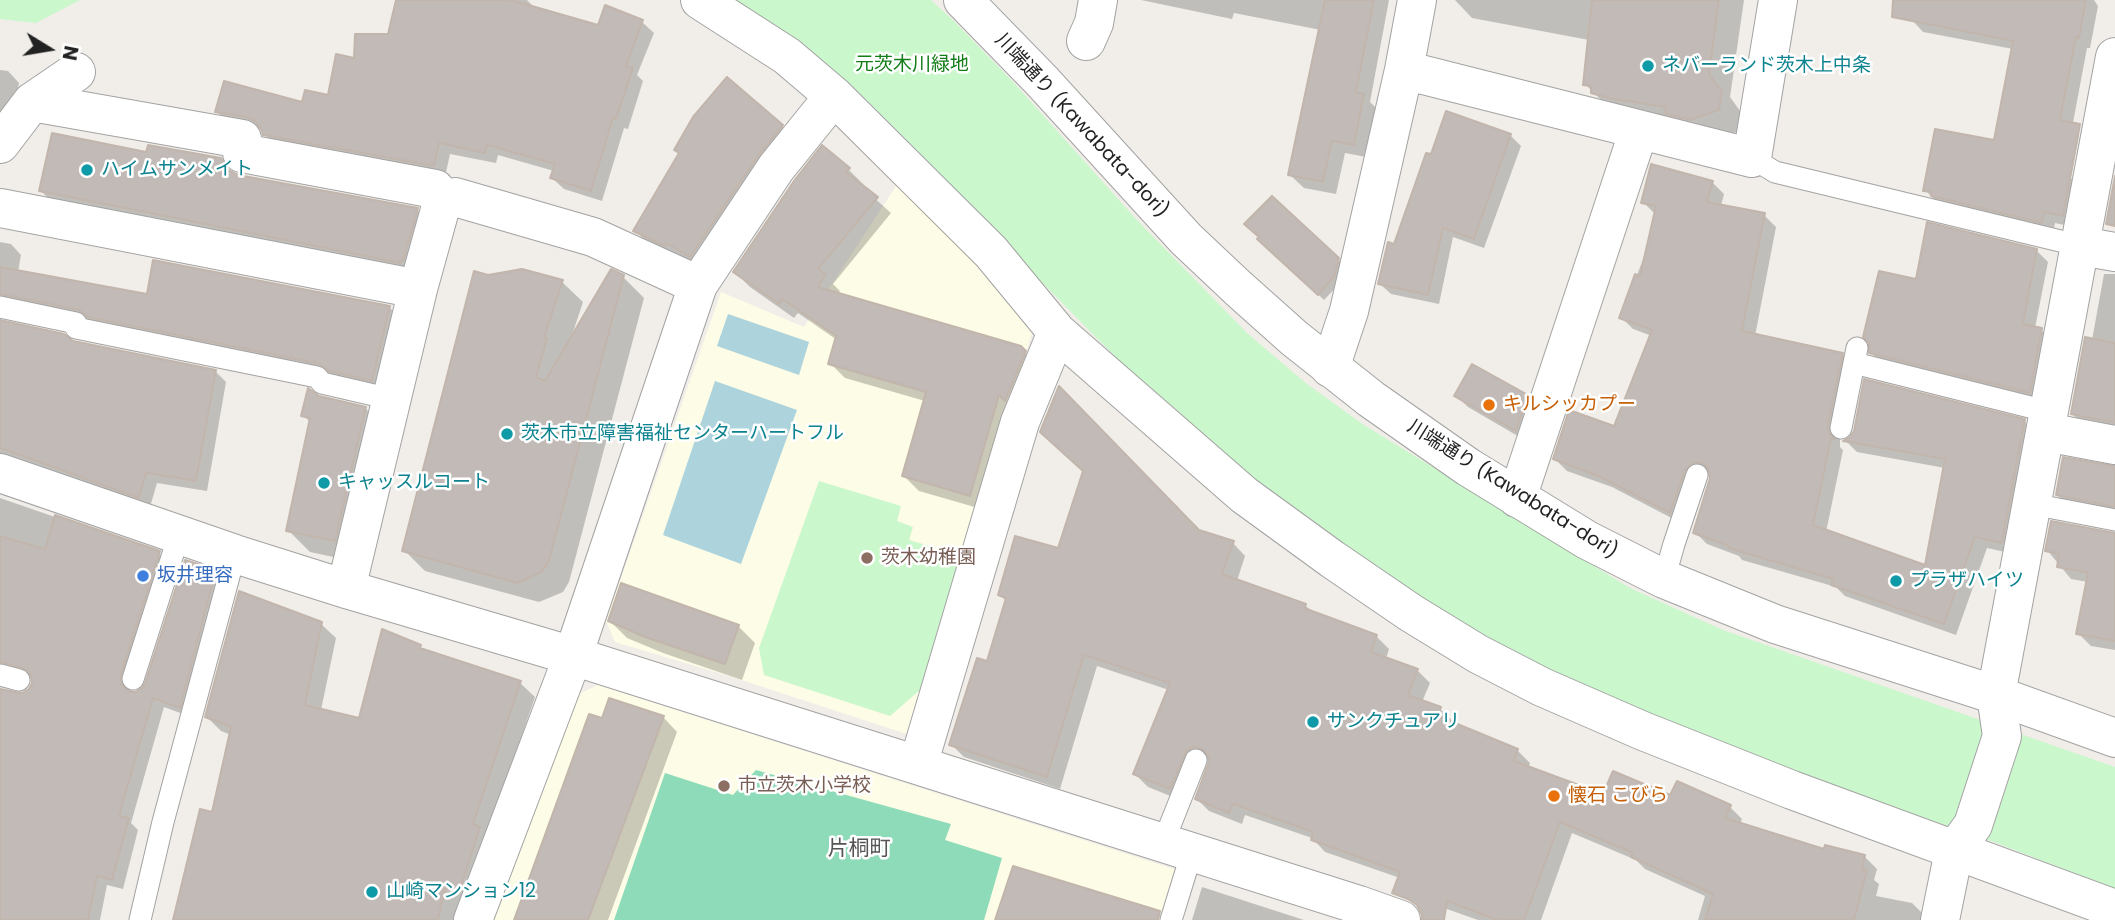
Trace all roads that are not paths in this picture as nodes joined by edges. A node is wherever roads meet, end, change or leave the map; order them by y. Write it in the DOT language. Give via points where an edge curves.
graph roads {
  1 [pos="700,0"];
  2 [pos="963,0"];
  3 [pos="1098,0"];
  4 [pos="1417,0"];
  5 [pos="1778,0"];
  6 [pos="1086,41"];
  7 [pos="2115,57"];
  8 [pos="1404,70"];
  9 [pos="76,72"];
  10 [pos="834,96"];
  11 [pos="32,102"];
  12 [pos="1639,130"];
  13 [pos="0,144"];
  14 [pos="1752,158"];
  15 [pos="441,206"];
  16 [pos="0,208"];
  17 [pos="2098,249"];
  18 [pos="698,285"];
  19 [pos="418,289"];
  20 [pos="0,307"];
  21 [pos="1057,332"];
  22 [pos="1331,368"];
  23 [pos="391,399"];
  24 [pos="2048,422"];
  25 [pos="1841,428"];
  26 [pos="2115,445"];
  27 [pos="0,473"];
  28 [pos="1698,475"];
  29 [pos="1517,498"];
  30 [pos="2032,504"];
  31 [pos="2115,520"];
  32 [pos="179,535"];
  33 [pos="235,554"];
  34 [pos="1664,579"];
  35 [pos="346,589"];
  36 [pos="573,656"];
  37 [pos="133,679"];
  38 [pos="1996,695"];
  39 [pos="2115,738"];
  40 [pos="1196,760"];
  41 [pos="918,765"];
  42 [pos="1177,847"];
  43 [pos="1954,851"];
  44 [pos="2115,909"];
  45 [pos="1357,912"];
  46 [pos="140,920"];
  47 [pos="473,920"];
  48 [pos="1171,920"];
  49 [pos="1401,920"];
  50 [pos="1940,920"];
  1 -- 10 [label="street" via="787,56"];
  2 -- 22 [label="street, 川端通り (Kawabata-dori)" via="1185,239"];
  3 -- 6 [label="street"];
  4 -- 8 [label="street"];
  5 -- 14 [label="street"];
  7 -- 17 [label="street"];
  8 -- 12 [label="street"];
  8 -- 22 [label="street" via="1349,311"];
  9 -- 11 [label="street"];
  10 -- 18 [label="street" via="776,169"];
  10 -- 21 [label="street" via="991,252"];
  11 -- 13 [label="street"];
  11 -- 15 [label="street" via="242,139 242,153 435,189"];
  12 -- 14 [label="street"];
  12 -- 29 [label="street"];
  14 -- 17 [label="lane" via="1775,172"];
  15 -- 18 [label="street" via="454,197 593,237"];
  15 -- 19 [label="street"];
  16 -- 19 [label="street"];
  17 -- 24 [label="street"];
  18 -- 36 [label="street"];
  19 -- 23 [label="street"];
  20 -- 23 [label="lane" via="76,323 76,328 317,377 322,383"];
  21 -- 41 [label="street" via="1020,422"];
  21 -- 43 [label="street" via="1244,495 1343,567 1478,654 1643,731"];
  22 -- 29 [label="street, 川端通り (Kawabata-dori)" via="1423,438"];
  23 -- 35 [label="street"];
  24 -- 25 [label="lane" via="1855,355"];
  24 -- 26 [label="street"];
  24 -- 30 [label="street"];
  27 -- 32 [label="street"];
  28 -- 34 [label="lane"];
  29 -- 34 [label="street, 川端通り (Kawabata-dori)"];
  30 -- 31 [label="lane"];
  30 -- 38 [label="street"];
  32 -- 33 [label="street"];
  32 -- 37 [label="lane"];
  33 -- 35 [label="street"];
  33 -- 46 [label="lane"];
  34 -- 38 [label="street, 川端通り (Kawabata-dori)" via="1775,624"];
  35 -- 36 [label="street"];
  36 -- 41 [label="street"];
  36 -- 47 [label="street"];
  38 -- 39 [label="street, 川端通り (Kawabata-dori)"];
  38 -- 43 [label="street" via="2001,736 1973,825"];
  40 -- 42 [label="lane"];
  41 -- 42 [label="street"];
  42 -- 45 [label="street"];
  42 -- 48 [label="lane"];
  43 -- 44 [label="street"];
  43 -- 50 [label="street"];
  45 -- 49 [label="street"];
}
